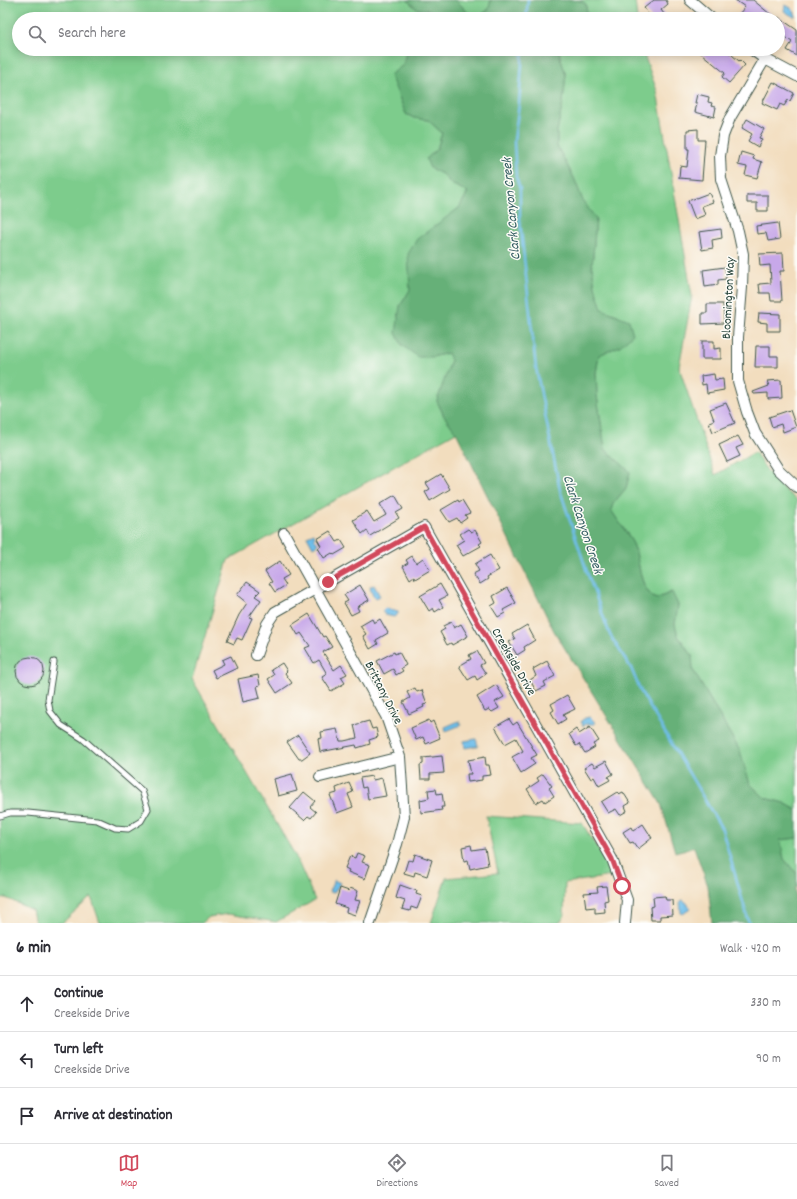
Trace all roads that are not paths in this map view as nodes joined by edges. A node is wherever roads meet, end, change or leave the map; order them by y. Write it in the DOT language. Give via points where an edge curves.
graph roads {
  1 [pos="690,0"];
  2 [pos="704,12"];
  3 [pos="761,56"];
  4 [pos="765,59"];
  5 [pos="797,76"];
  6 [pos="797,487"];
  7 [pos="284,533"];
  8 [pos="315,589"];
  9 [pos="256,655"];
  10 [pos="54,662"];
  11 [pos="400,757"];
  12 [pos="320,777"];
  13 [pos="0,816"];
  14 [pos="370,923"];
  15 [pos="625,923"];
  1 -- 2 [label="street"];
  3 -- 4 [label="street"];
  4 -- 5 [label="street"];
  4 -- 6 [label="street, Bloomington Way" via="730,118 723,136 720,156 721,179 743,254 738,382 755,433 778,469"];
  7 -- 8 [label="street, Brittany Drive"];
  8 -- 9 [label="street" via="275,612 267,624"];
  8 -- 11 [label="street, Brittany Drive" via="386,716"];
  8 -- 15 [label="street, Creekside Drive" via="424,527 612,859 627,900"];
  10 -- 13 [label="lane" via="48,700 50,711 61,725 83,739 142,791 148,809 141,821 128,829 115,828 97,820 28,813"];
  11 -- 12 [label="street"];
  11 -- 14 [label="street, Brittany Drive" via="404,817"];
}
